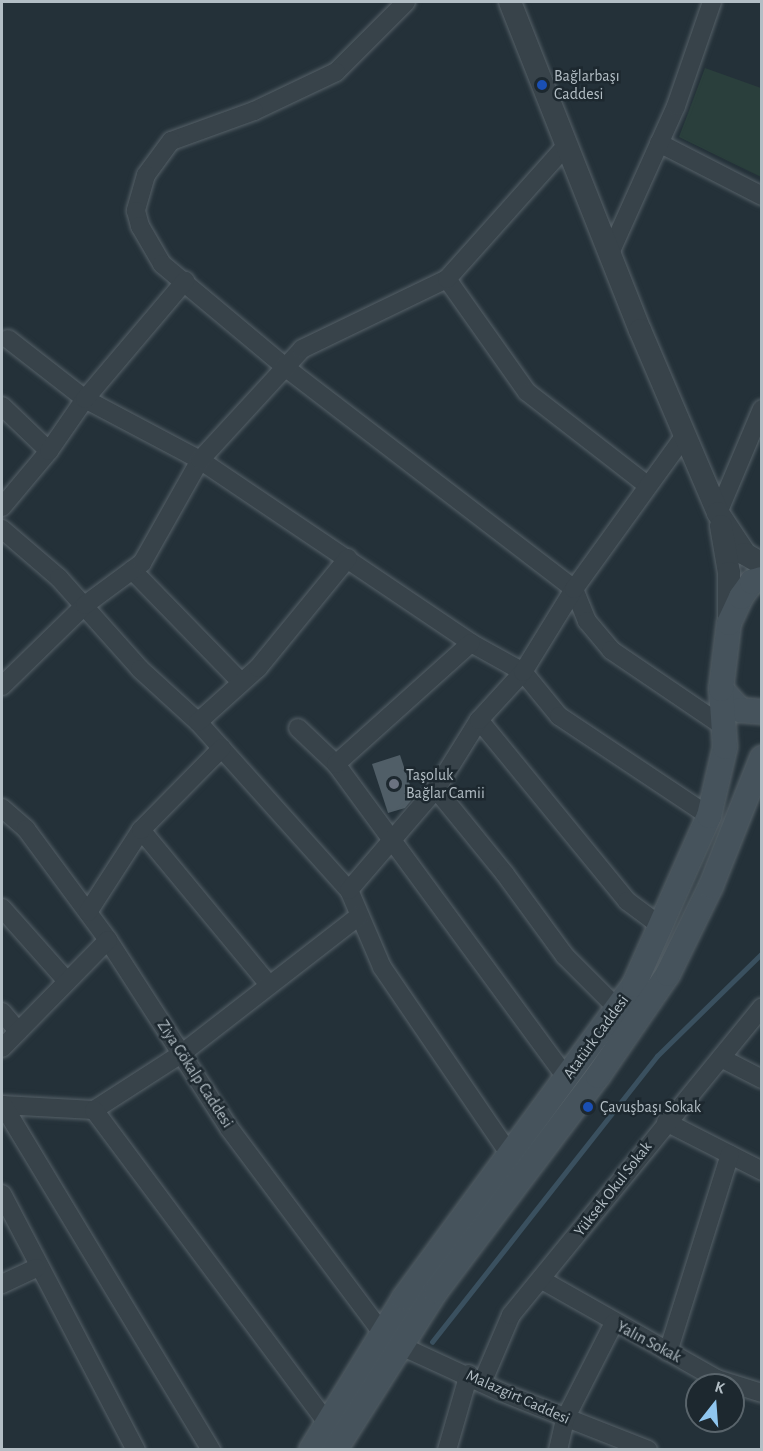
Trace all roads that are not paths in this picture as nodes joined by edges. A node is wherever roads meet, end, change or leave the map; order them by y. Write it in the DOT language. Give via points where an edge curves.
graph roads {
  1 [pos="406,2"];
  2 [pos="510,2"];
  3 [pos="712,2"];
  4 [pos="659,143"];
  5 [pos="567,145"];
  6 [pos="762,196"];
  7 [pos="610,253"];
  8 [pos="447,279"];
  9 [pos="185,281"];
  10 [pos="8,339"];
  11 [pos="285,367"];
  12 [pos="85,399"];
  13 [pos="2,406"];
  14 [pos="762,409"];
  15 [pos="685,435"];
  16 [pos="49,452"];
  17 [pos="200,460"];
  18 [pos="647,485"];
  19 [pos="2,507"];
  20 [pos="718,513"];
  21 [pos="2,529"];
  22 [pos="348,558"];
  23 [pos="762,564"];
  24 [pos="132,570"];
  25 [pos="762,579"];
  26 [pos="574,589"];
  27 [pos="86,605"];
  28 [pos="729,623"];
  29 [pos="471,643"];
  30 [pos="523,672"];
  31 [pos="241,682"];
  32 [pos="2,686"];
  33 [pos="721,689"];
  34 [pos="762,712"];
  35 [pos="479,720"];
  36 [pos="198,722"];
  37 [pos="723,726"];
  38 [pos="298,728"];
  39 [pos="222,748"];
  40 [pos="761,763"];
  41 [pos="336,764"];
  42 [pos="436,789"];
  43 [pos="2,808"];
  44 [pos="709,816"];
  45 [pos="141,830"];
  46 [pos="392,841"];
  47 [pos="349,890"];
  48 [pos="2,908"];
  49 [pos="88,912"];
  50 [pos="359,916"];
  51 [pos="662,927"];
  52 [pos="108,940"];
  53 [pos="66,980"];
  54 [pos="269,986"];
  55 [pos="762,1007"];
  56 [pos="618,1009"];
  57 [pos="2,1012"];
  58 [pos="18,1031"];
  59 [pos="2,1048"];
  60 [pos="181,1054"];
  61 [pos="721,1058"];
  62 [pos="567,1078"];
  63 [pos="762,1078"];
  64 [pos="2,1105"];
  65 [pos="94,1110"];
  66 [pos="666,1122"];
  67 [pos="509,1153"];
  68 [pos="730,1154"];
  69 [pos="762,1171"];
  70 [pos="2,1194"];
  71 [pos="37,1268"];
  72 [pos="542,1280"];
  73 [pos="2,1284"];
  74 [pos="614,1323"];
  75 [pos="391,1340"];
  76 [pos="668,1352"];
  77 [pos="475,1378"];
  78 [pos="762,1393"];
  79 [pos="565,1419"];
  80 [pos="327,1424"];
  81 [pos="136,1449"];
  82 [pos="212,1449"];
  83 [pos="311,1449"];
  84 [pos="335,1449"];
  85 [pos="447,1449"];
  86 [pos="558,1449"];
  87 [pos="648,1449"];
  1 -- 9 [label="street" via="336,72 254,111 171,141 146,175 136,211 140,226 162,264"];
  2 -- 5 [label="street"];
  3 -- 4 [label="street"];
  4 -- 6 [label="street"];
  4 -- 7 [label="street"];
  5 -- 7 [label="street"];
  5 -- 8 [label="street"];
  7 -- 15 [label="street"];
  8 -- 11 [label="street" via="302,349"];
  8 -- 18 [label="street" via="527,392"];
  9 -- 11 [label="street"];
  9 -- 12 [label="street"];
  10 -- 12 [label="street"];
  11 -- 17 [label="street"];
  11 -- 26 [label="street"];
  12 -- 16 [label="street"];
  12 -- 17 [label="street"];
  13 -- 16 [label="street"];
  14 -- 20 [label="street"];
  15 -- 18 [label="street"];
  15 -- 20 [label="street"];
  16 -- 19 [label="street"];
  17 -- 22 [label="street"];
  17 -- 24 [label="street" via="141,563"];
  18 -- 26 [label="street"];
  20 -- 23 [label="street" via="745,555"];
  20 -- 28 [label="street" via="729,573"];
  21 -- 27 [label="street"];
  22 -- 29 [label="street"];
  22 -- 31 [label="street" via="258,668"];
  24 -- 27 [label="street"];
  24 -- 31 [label="street"];
  25 -- 28 [label="main road, Atatürk Caddesi" via="752,582"];
  26 -- 30 [label="street"];
  26 -- 37 [label="street" via="587,621 611,650"];
  27 -- 32 [label="street"];
  27 -- 36 [label="street" via="140,669"];
  28 -- 33 [label="main road, Atatürk Caddesi"];
  29 -- 30 [label="street"];
  29 -- 41 [label="street"];
  30 -- 35 [label="street"];
  30 -- 44 [label="street" via="559,716"];
  31 -- 36 [label="street"];
  33 -- 34 [label="main road" via="740,710"];
  33 -- 37 [label="main road, Atatürk Caddesi"];
  35 -- 42 [label="street"];
  35 -- 51 [label="street" via="627,901"];
  36 -- 39 [label="street"];
  37 -- 44 [label="main road, Atatürk Caddesi" via="725,747 720,781"];
  38 -- 41 [label="street"];
  39 -- 45 [label="street"];
  39 -- 47 [label="street"];
  40 -- 75 [label="main road, Atatürk Caddesi" via="711,886 668,974 598,1076"];
  41 -- 46 [label="street"];
  42 -- 46 [label="street"];
  42 -- 56 [label="street" via="565,956"];
  43 -- 49 [label="street, Ziya Gökalp Caddesi" via="26,829"];
  44 -- 51 [label="main road, Atatürk Caddesi"];
  45 -- 49 [label="street"];
  45 -- 54 [label="street"];
  46 -- 47 [label="street"];
  46 -- 62 [label="street"];
  47 -- 50 [label="street"];
  48 -- 53 [label="street"];
  49 -- 52 [label="street, Ziya Gökalp Caddesi"];
  50 -- 54 [label="street"];
  50 -- 67 [label="street" via="382,967"];
  51 -- 56 [label="main road, Atatürk Caddesi"];
  52 -- 53 [label="street"];
  52 -- 60 [label="street, Ziya Gökalp Caddesi"];
  53 -- 58 [label="street"];
  54 -- 60 [label="street"];
  55 -- 61 [label="street, Yüksek Okul Sokak"];
  56 -- 62 [label="main road, Atatürk Caddesi"];
  57 -- 58 [label="street"];
  58 -- 59 [label="street"];
  60 -- 65 [label="street"];
  60 -- 75 [label="street, Ziya Gökalp Caddesi" via="229,1128"];
  61 -- 63 [label="street"];
  61 -- 66 [label="street, Yüksek Okul Sokak"];
  62 -- 67 [label="main road, Atatürk Caddesi"];
  64 -- 65 [label="street"];
  64 -- 82 [label="street"];
  65 -- 80 [label="street"];
  66 -- 68 [label="street"];
  66 -- 72 [label="street, Yüksek Okul Sokak"];
  67 -- 75 [label="main road, Atatürk Caddesi" via="404,1298"];
  68 -- 69 [label="street"];
  68 -- 76 [label="street"];
  70 -- 71 [label="street"];
  71 -- 73 [label="street"];
  71 -- 81 [label="street"];
  72 -- 74 [label="street, Yalın Sokak"];
  72 -- 77 [label="street, Yüksek Okul Sokak" via="511,1315"];
  74 -- 76 [label="street, Yalın Sokak"];
  74 -- 79 [label="street"];
  75 -- 77 [label="street, Malazgirt Caddesi"];
  75 -- 80 [label="main road, Atatürk Caddesi"];
  75 -- 84 [label="main road, Atatürk Caddesi"];
  76 -- 78 [label="street, Yalın Sokak" via="717,1379"];
  77 -- 79 [label="street, Malazgirt Caddesi"];
  77 -- 85 [label="street, Yüksek Okul Sokak"];
  79 -- 86 [label="street"];
  79 -- 87 [label="street, Malazgirt Caddesi"];
  80 -- 83 [label="main road, Atatürk Caddesi"];
}
